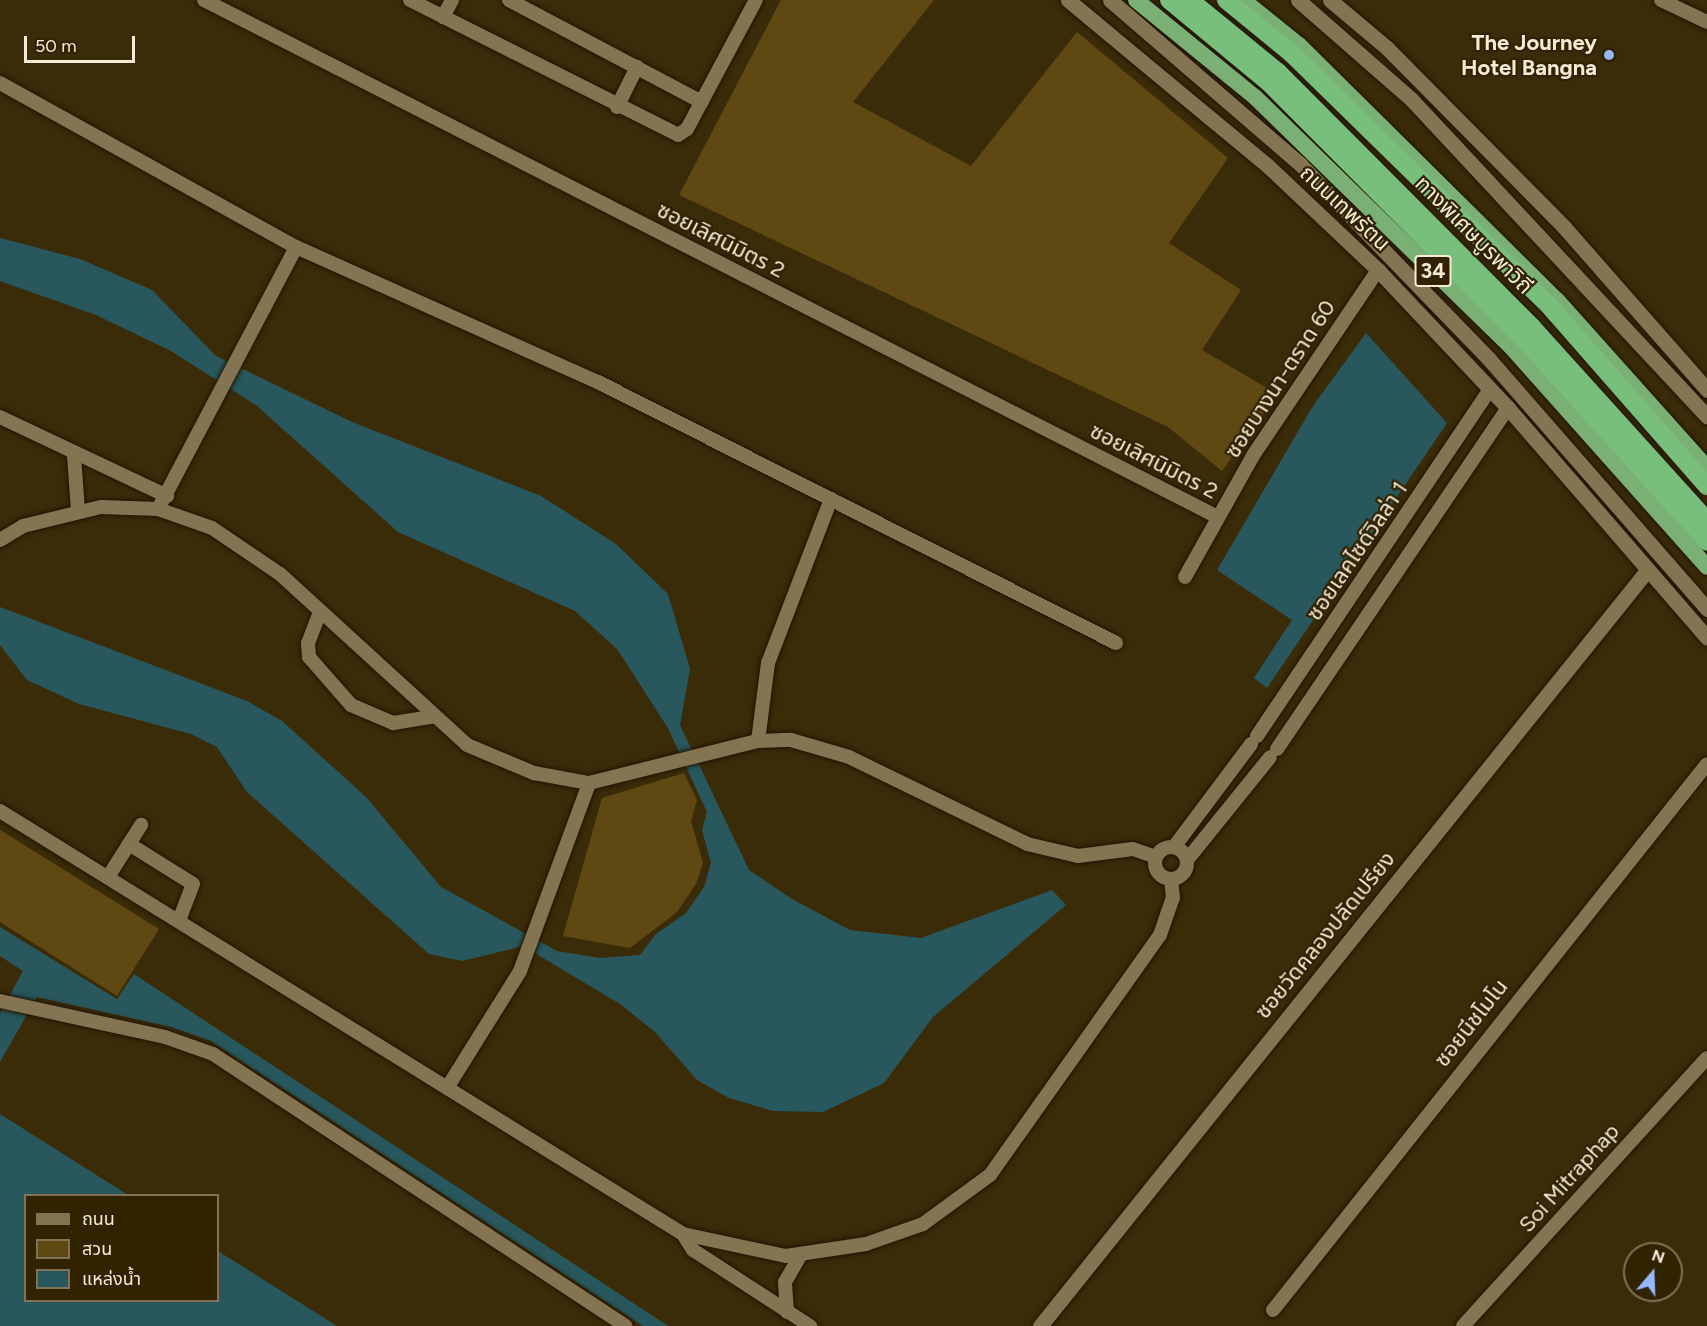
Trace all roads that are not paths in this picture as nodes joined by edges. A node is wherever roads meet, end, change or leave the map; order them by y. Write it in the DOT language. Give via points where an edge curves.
graph roads {
  1 [pos="204,0"];
  2 [pos="410,0"];
  3 [pos="452,0"];
  4 [pos="509,0"];
  5 [pos="756,0"];
  6 [pos="1068,0"];
  7 [pos="1110,0"];
  8 [pos="1136,0"];
  9 [pos="1169,0"];
  10 [pos="1190,0"];
  11 [pos="1226,0"];
  12 [pos="1243,0"];
  13 [pos="1298,0"];
  14 [pos="1330,0"];
  15 [pos="1661,0"];
  16 [pos="443,17"];
  17 [pos="1707,22"];
  18 [pos="637,67"];
  19 [pos="0,83"];
  20 [pos="702,102"];
  21 [pos="617,107"];
  22 [pos="296,247"];
  23 [pos="1378,270"];
  24 [pos="1490,389"];
  25 [pos="1707,390"];
  26 [pos="1508,408"];
  27 [pos="1707,416"];
  28 [pos="0,417"];
  29 [pos="74,456"];
  30 [pos="1707,468"];
  31 [pos="1707,486"];
  32 [pos="167,496"];
  33 [pos="831,499"];
  34 [pos="158,509"];
  35 [pos="78,510"];
  36 [pos="1218,517"];
  37 [pos="1707,521"];
  38 [pos="0,540"];
  39 [pos="1707,542"];
  40 [pos="1707,567"];
  41 [pos="1646,573"];
  42 [pos="1185,577"];
  43 [pos="1707,609"];
  44 [pos="320,612"];
  45 [pos="1707,638"];
  46 [pos="1116,643"];
  47 [pos="432,717"];
  48 [pos="758,741"];
  49 [pos="1240,758"];
  50 [pos="1707,764"];
  51 [pos="1258,772"];
  52 [pos="589,783"];
  53 [pos="0,811"];
  54 [pos="141,825"];
  55 [pos="129,844"];
  56 [pos="1174,847"];
  57 [pos="1156,856"];
  58 [pos="1186,860"];
  59 [pos="108,877"];
  60 [pos="1171,879"];
  61 [pos="179,920"];
  62 [pos="0,1001"];
  63 [pos="1707,1058"];
  64 [pos="447,1088"];
  65 [pos="683,1234"];
  66 [pos="800,1256"];
  67 [pos="1273,1311"];
  68 [pos="787,1312"];
  69 [pos="625,1326"];
  70 [pos="810,1326"];
  71 [pos="1040,1326"];
  72 [pos="1463,1326"];
  1 -- 36 [label="street, ซอยเลิศนิมิตร 2"];
  2 -- 16 [label="street"];
  3 -- 16 [label="street"];
  4 -- 18 [label="street"];
  5 -- 20 [label="street"];
  6 -- 23 [label="main road, ถนนเทพรัตน / 34" via="1268,166"];
  7 -- 43 [label="main road" via="1301,165 1488,359"];
  8 -- 40 [label="highway, ถนนเทพรัตน / 34" via="1255,97 1512,348"];
  9 -- 39 [label="highway" via="1268,82 1513,328"];
  10 -- 37 [label="highway, ทางพิเศษบูรพาวิถี" via="1278,72 1532,327"];
  11 -- 31 [label="highway, ทางพิเศษบูรพาวิถี" via="1292,54 1551,308"];
  12 -- 30 [label="highway" via="1299,45 1557,300"];
  13 -- 27 [label="main road" via="1411,99"];
  14 -- 25 [label="main road" via="1387,48 1563,227"];
  15 -- 17 [label="street"];
  16 -- 21 [label="street"];
  18 -- 20 [label="street"];
  18 -- 21 [label="street"];
  19 -- 22 [label="street"];
  20 -- 21 [label="street" via="678,135"];
  22 -- 32 [label="street"];
  22 -- 33 [label="street" via="588,377"];
  23 -- 24 [label="main road, ถนนเทพรัตน / 34"];
  23 -- 36 [label="street, ซอยบางนา-ตราด 60" via="1295,391"];
  24 -- 26 [label="main road, ถนนเทพรัตน / 34"];
  24 -- 49 [label="street, ซอยเลคไซด์วิลล่า 1"];
  26 -- 41 [label="main road, ถนนเทพรัตน / 34"];
  26 -- 51 [label="street, ซอยเลคไซด์วิลล่า 1"];
  28 -- 29 [label="street"];
  29 -- 32 [label="street"];
  29 -- 35 [label="street"];
  32 -- 34 [label="street"];
  33 -- 46 [label="street"];
  33 -- 48 [label="street" via="768,663"];
  34 -- 35 [label="street"];
  34 -- 44 [label="street" via="238,544"];
  35 -- 38 [label="street" via="23,526"];
  36 -- 42 [label="street, ซอยบางนา-ตราด 60"];
  41 -- 45 [label="main road, ถนนเทพรัตน / 34"];
  41 -- 71 [label="main road, ซอยวัดคลองปลัดเปรียง"];
  44 -- 47 [label="street"];
  44 -- 47 [label="street" via="308,643 309,657 351,705 393,723"];
  47 -- 52 [label="street" via="497,761"];
  48 -- 52 [label="street"];
  48 -- 57 [label="street" via="791,740 849,757 1027,844 1078,856 1132,849"];
  49 -- 51 [label="street"];
  49 -- 56 [label="street, ซอยเลคไซด์วิลล่า 1"];
  50 -- 67 [label="street, ซอยนีชโมโน" via="1570,930"];
  51 -- 58 [label="street, ซอยเลคไซด์วิลล่า 1"];
  52 -- 64 [label="street" via="538,934 520,971"];
  53 -- 59 [label="street"];
  54 -- 55 [label="street"];
  55 -- 59 [label="street"];
  55 -- 61 [label="street" via="193,884"];
  56 -- 57 [label="street, ซอยเลคไซด์วิลล่า 1"];
  56 -- 58 [label="street"];
  57 -- 60 [label="street" via="1161,876"];
  58 -- 60 [label="street, ซอยเลคไซด์วิลล่า 1" via="1186,869"];
  59 -- 61 [label="street"];
  60 -- 66 [label="street" via="1173,898 1160,935 990,1175 923,1224 866,1244"];
  61 -- 64 [label="street"];
  62 -- 69 [label="street" via="165,1038 213,1054"];
  63 -- 72 [label="street, Soi Mitraphap"];
  64 -- 65 [label="street"];
  65 -- 66 [label="street" via="746,1251"];
  65 -- 68 [label="street" via="693,1250"];
  66 -- 68 [label="street" via="785,1282"];
  68 -- 70 [label="street"];
}
